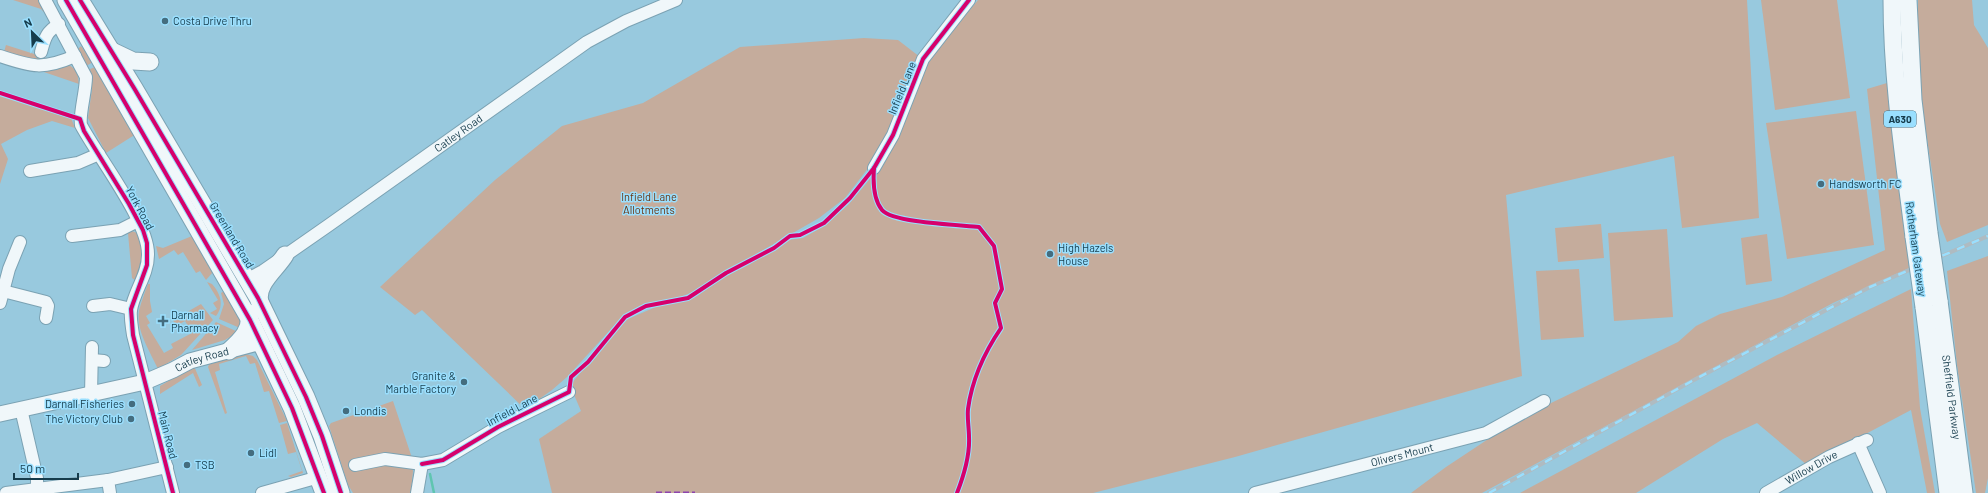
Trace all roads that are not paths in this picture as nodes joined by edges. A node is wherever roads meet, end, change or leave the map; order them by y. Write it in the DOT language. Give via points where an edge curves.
graph roads {
  1 [pos="45,0"];
  2 [pos="66,0"];
  3 [pos="80,0"];
  4 [pos="676,0"];
  5 [pos="969,0"];
  6 [pos="1892,0"];
  7 [pos="1908,0"];
  8 [pos="58,24"];
  9 [pos="112,51"];
  10 [pos="41,52"];
  11 [pos="0,56"];
  12 [pos="75,56"];
  13 [pos="150,62"];
  14 [pos="127,86"];
  15 [pos="99,154"];
  16 [pos="874,168"];
  17 [pos="30,171"];
  18 [pos="138,221"];
  19 [pos="1922,235"];
  20 [pos="72,236"];
  21 [pos="20,242"];
  22 [pos="286,255"];
  23 [pos="226,276"];
  24 [pos="248,279"];
  25 [pos="3,291"];
  26 [pos="258,298"];
  27 [pos="0,303"];
  28 [pos="1931,304"];
  29 [pos="93,306"];
  30 [pos="131,309"];
  31 [pos="46,318"];
  32 [pos="250,320"];
  33 [pos="261,342"];
  34 [pos="229,351"];
  35 [pos="286,352"];
  36 [pos="104,361"];
  37 [pos="145,382"];
  38 [pos="569,392"];
  39 [pos="91,395"];
  40 [pos="1544,401"];
  41 [pos="21,409"];
  42 [pos="0,414"];
  43 [pos="422,464"];
  44 [pos="355,465"];
  45 [pos="167,467"];
  46 [pos="108,480"];
  47 [pos="322,485"];
  48 [pos="37,491"];
  49 [pos="6,493"];
  50 [pos="110,493"];
  51 [pos="173,493"];
  52 [pos="262,493"];
  53 [pos="341,493"];
  54 [pos="417,493"];
  55 [pos="1255,493"];
  56 [pos="1766,493"];
  57 [pos="1880,493"];
  58 [pos="1948,493"];
  59 [pos="1964,493"];
  1 -- 8 [label="street"];
  2 -- 14 [label="highway, Greenland Road"];
  3 -- 9 [label="highway, Greenland Road"];
  4 -- 22 [label="street, Catley Road" via="626,20 587,42"];
  5 -- 16 [label="street, Infield Lane" via="923,59 893,135"];
  6 -- 19 [label="highway, Rotherham Gateway / A630" via="1897,93"];
  7 -- 19 [label="highway, Rotherham Gateway / A630"];
  8 -- 10 [label="street" via="49,30"];
  8 -- 12 [label="street"];
  9 -- 13 [label="highway" via="133,60"];
  9 -- 14 [label="highway, Greenland Road"];
  11 -- 12 [label="street" via="27,65 41,66"];
  12 -- 15 [label="street, York Road" via="86,77 80,119 84,131"];
  14 -- 23 [label="highway, Greenland Road"];
  14 -- 24 [label="highway, Greenland Road"];
  15 -- 17 [label="street" via="78,163"];
  15 -- 18 [label="street, York Road"];
  18 -- 20 [label="street" via="120,230"];
  18 -- 30 [label="street, York Road" via="145,236 148,254 146,272"];
  19 -- 28 [label="highway, Rotherham Gateway / A630, bridge"];
  21 -- 25 [label="street"];
  22 -- 24 [label="street, Catley Road"];
  22 -- 26 [label="highway" via="262,284"];
  23 -- 24 [label="highway" via="233,279"];
  23 -- 32 [label="highway, Greenland Road"];
  24 -- 26 [label="highway, Greenland Road"];
  24 -- 32 [label="highway" via="243,287"];
  25 -- 27 [label="street"];
  25 -- 31 [label="street" via="46,302"];
  26 -- 33 [label="highway" via="266,328"];
  26 -- 35 [label="highway, Greenland Road"];
  28 -- 58 [label="highway, Sheffield Parkway / A630"];
  28 -- 59 [label="highway, Sheffield Parkway / A630"];
  29 -- 30 [label="street" via="110,304"];
  30 -- 37 [label="street, York Road" via="133,335"];
  32 -- 33 [label="highway, Greenland Road"];
  32 -- 34 [label="highway" via="246,334"];
  33 -- 34 [label="main road, Catley Road"];
  33 -- 35 [label="highway" via="272,344"];
  33 -- 47 [label="highway, Greenland Road" via="292,408"];
  34 -- 37 [label="main road, Catley Road" via="190,361"];
  35 -- 53 [label="highway, Greenland Road" via="322,436"];
  36 -- 39 [label="street" via="92,353"];
  37 -- 39 [label="main road"];
  37 -- 45 [label="street, Main Road"];
  38 -- 43 [label="street, Infield Lane" via="498,427 444,460"];
  39 -- 41 [label="main road"];
  40 -- 55 [label="street, Olivers Mount" via="1486,433"];
  41 -- 42 [label="main road"];
  41 -- 48 [label="street" via="37,478"];
  43 -- 44 [label="street, Infield Lane" via="385,459"];
  43 -- 54 [label="street"];
  45 -- 46 [label="street"];
  45 -- 51 [label="street, Main Road"];
  46 -- 48 [label="street"];
  46 -- 50 [label="street"];
  47 -- 52 [label="street"];
  48 -- 49 [label="street"];
  56 -- 57 [label="street, Willow Drive" via="1804,470 1862,442"];
}
